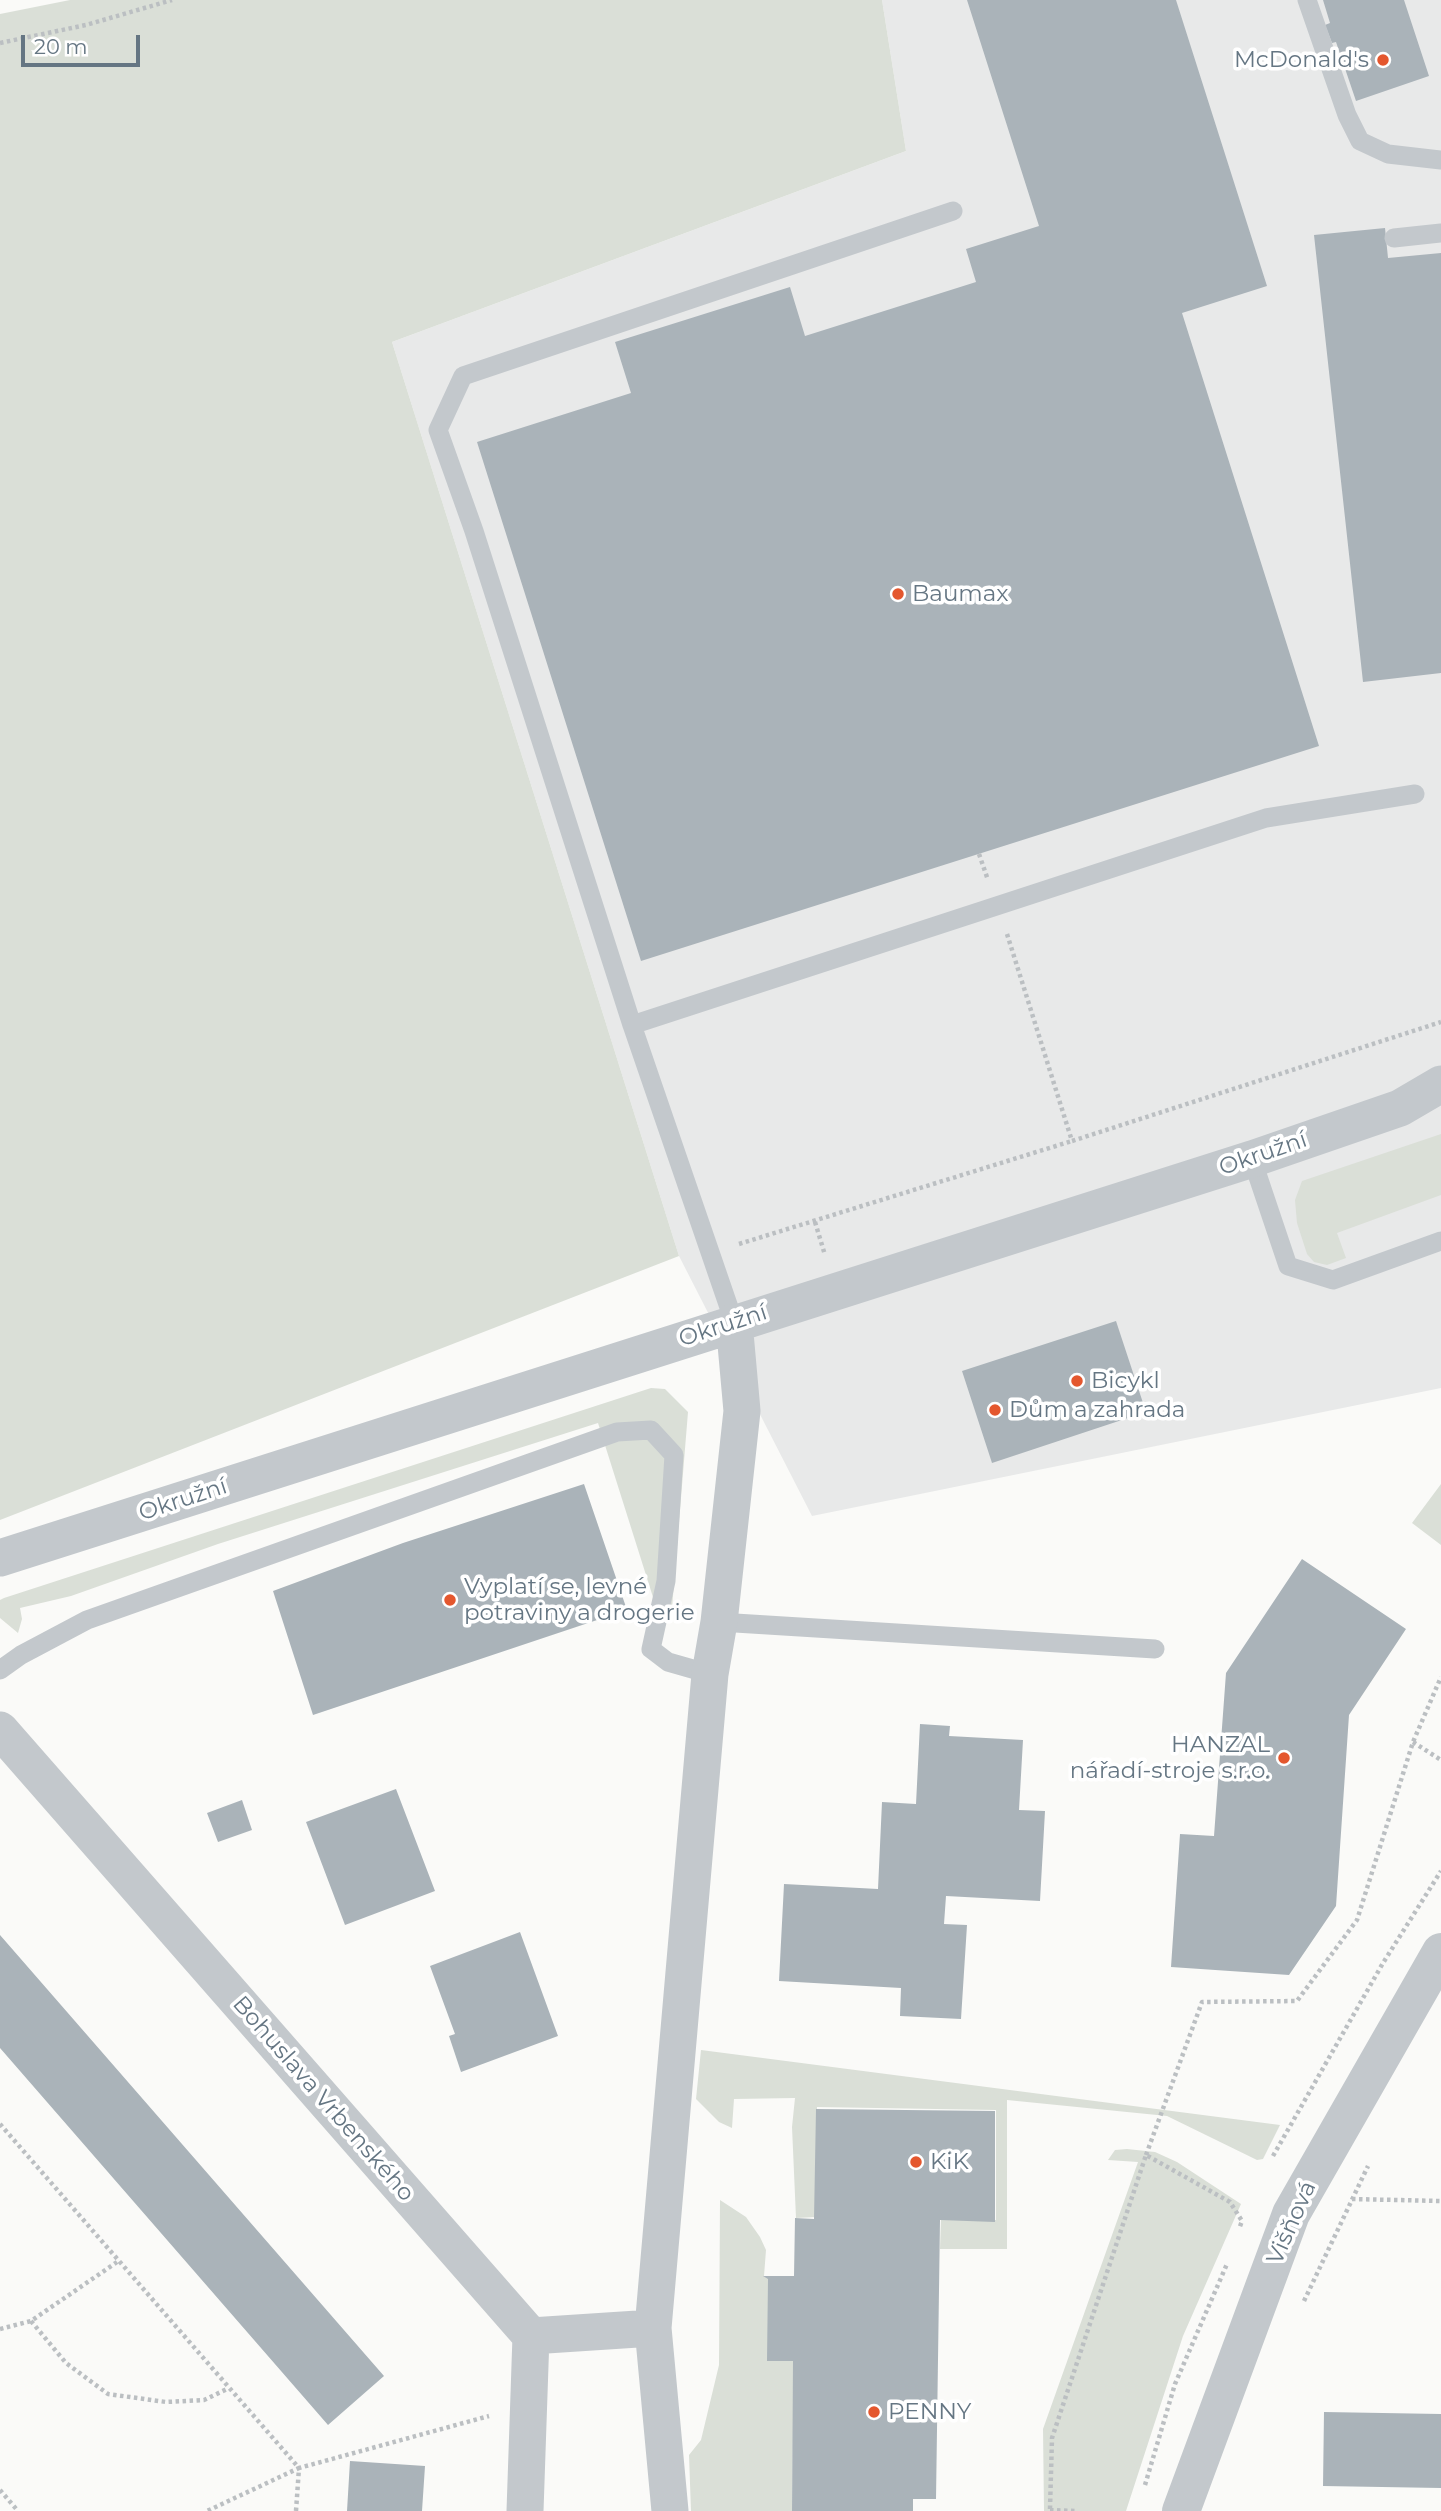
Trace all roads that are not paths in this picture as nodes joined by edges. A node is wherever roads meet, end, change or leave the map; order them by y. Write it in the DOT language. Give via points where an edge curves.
graph roads {
  1 [pos="1307,0"];
  2 [pos="1441,160"];
  3 [pos="953,211"];
  4 [pos="1441,233"];
  5 [pos="1394,238"];
  6 [pos="1415,794"];
  7 [pos="632,1025"];
  8 [pos="1441,1084"];
  9 [pos="1252,1159"];
  10 [pos="1441,1241"];
  11 [pos="734,1322"];
  12 [pos="0,1558"];
  13 [pos="719,1622"];
  14 [pos="1156,1649"];
  15 [pos="0,1670"];
  16 [pos="710,1674"];
  17 [pos="0,1730"];
  18 [pos="1441,1952"];
  19 [pos="653,2328"];
  20 [pos="531,2336"];
  21 [pos="525,2511"];
  22 [pos="670,2511"];
  23 [pos="1181,2511"];
  1 -- 2 [label="lane" via="1360,141 1388,154"];
  3 -- 7 [label="lane" via="463,376 438,430"];
  4 -- 5 [label="lane"];
  6 -- 7 [label="lane" via="1266,818"];
  7 -- 11 [label="lane"];
  8 -- 9 [label="street, Okružní" via="1401,1108"];
  9 -- 10 [label="lane" via="1288,1266 1333,1280"];
  9 -- 11 [label="street, Okružní"];
  11 -- 12 [label="street, Okružní"];
  11 -- 13 [label="street" via="742,1411"];
  13 -- 14 [label="lane"];
  13 -- 16 [label="street"];
  15 -- 16 [label="lane" via="87,1620 617,1432 651,1430 674,1455 666,1581 651,1649 668,1662"];
  16 -- 19 [label="street"];
  17 -- 20 [label="street, Bohuslava Vrbenského"];
  18 -- 23 [label="street, Višňová" via="1291,2214"];
  19 -- 20 [label="street"];
  19 -- 22 [label="street"];
  20 -- 21 [label="street"];
}
